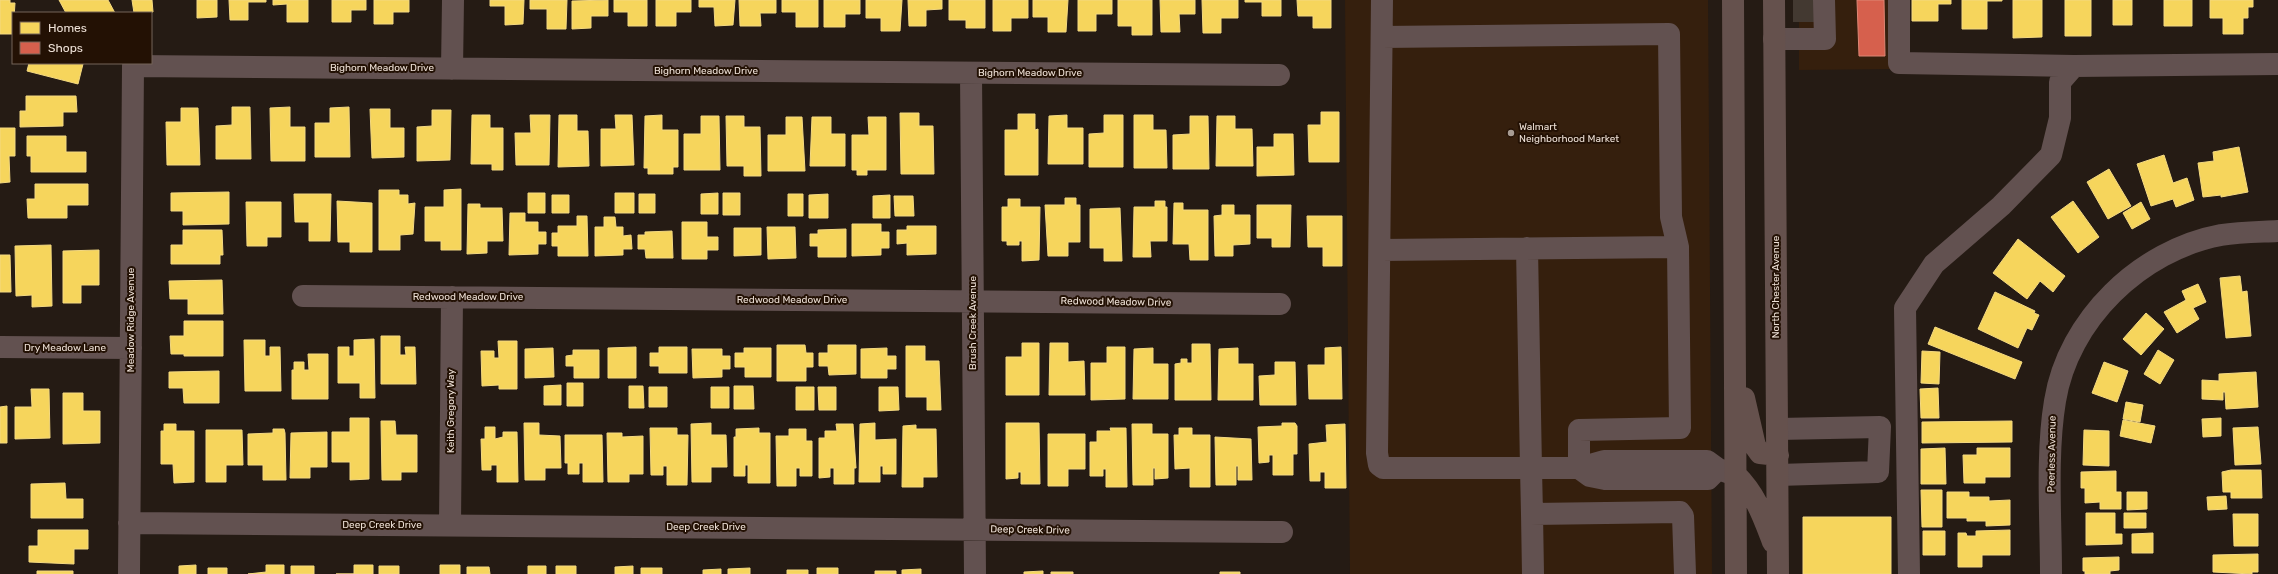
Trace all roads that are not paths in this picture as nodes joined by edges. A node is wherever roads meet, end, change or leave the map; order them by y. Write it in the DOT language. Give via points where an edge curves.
graph roads {
  1 [pos="453,0"];
  2 [pos="1382,0"];
  3 [pos="1732,0"];
  4 [pos="1774,0"];
  5 [pos="1824,0"];
  6 [pos="1899,0"];
  7 [pos="1382,37"];
  8 [pos="1774,39"];
  9 [pos="2278,64"];
  10 [pos="133,66"];
  11 [pos="2074,66"];
  12 [pos="452,69"];
  13 [pos="971,73"];
  14 [pos="1279,75"];
  15 [pos="2278,231"];
  16 [pos="1678,247"];
  17 [pos="1528,248"];
  18 [pos="1381,250"];
  19 [pos="303,296"];
  20 [pos="452,297"];
  21 [pos="973,301"];
  22 [pos="1280,304"];
  23 [pos="0,347"];
  24 [pos="131,348"];
  25 [pos="1735,358"];
  26 [pos="1777,429"];
  27 [pos="1778,465"];
  28 [pos="1531,468"];
  29 [pos="1579,468"];
  30 [pos="1727,472"];
  31 [pos="1532,514"];
  32 [pos="130,523"];
  33 [pos="450,525"];
  34 [pos="974,530"];
  35 [pos="1282,532"];
  36 [pos="1778,565"];
  37 [pos="129,574"];
  38 [pos="975,574"];
  39 [pos="1533,574"];
  40 [pos="1684,574"];
  41 [pos="1736,574"];
  42 [pos="1909,574"];
  43 [pos="2051,574"];
  1 -- 12 [label="street"];
  2 -- 7 [label="street"];
  3 -- 25 [label="main road"];
  4 -- 8 [label="main road, North Chester Avenue"];
  5 -- 8 [label="street" via="1825,38 1804,33"];
  6 -- 11 [label="street" via="1899,63"];
  7 -- 16 [label="street" via="1669,34 1671,217"];
  7 -- 18 [label="street"];
  8 -- 26 [label="main road, North Chester Avenue"];
  9 -- 11 [label="street"];
  10 -- 12 [label="street, Bighorn Meadow Drive"];
  10 -- 24 [label="street, Meadow Ridge Avenue"];
  11 -- 42 [label="street" via="2060,82 2060,118 2051,155 2001,206 1934,264 1905,308"];
  12 -- 13 [label="street, Bighorn Meadow Drive"];
  13 -- 14 [label="street, Bighorn Meadow Drive"];
  13 -- 21 [label="street, Brush Creek Avenue"];
  15 -- 43 [label="street, Peerless Avenue" via="2220,235 2188,244 2161,256 2136,272 2114,291 2082,332 2064,368 2052,421"];
  16 -- 17 [label="street"];
  16 -- 29 [label="street" via="1680,428 1579,430"];
  17 -- 18 [label="street"];
  17 -- 28 [label="street"];
  18 -- 28 [label="street" via="1377,453 1379,466"];
  19 -- 20 [label="street, Redwood Meadow Drive"];
  20 -- 21 [label="street, Redwood Meadow Drive"];
  20 -- 33 [label="street, Keith Gregory Way"];
  21 -- 22 [label="street, Redwood Meadow Drive"];
  21 -- 34 [label="street, Brush Creek Avenue"];
  23 -- 24 [label="street, Dry Meadow Lane"];
  24 -- 32 [label="street, Meadow Ridge Avenue"];
  25 -- 27 [label="main road" via="1755,446 1760,453"];
  25 -- 30 [label="main road"];
  26 -- 27 [label="main road, North Chester Avenue"];
  26 -- 27 [label="street" via="1880,427 1878,472"];
  27 -- 36 [label="main road, North Chester Avenue"];
  28 -- 29 [label="street"];
  28 -- 31 [label="street"];
  29 -- 30 [label="street" via="1604,461 1654,459 1707,461"];
  30 -- 36 [label="main road" via="1749,488 1759,504"];
  30 -- 41 [label="main road"];
  31 -- 39 [label="street"];
  31 -- 40 [label="street" via="1680,512"];
  32 -- 33 [label="street, Deep Creek Drive"];
  32 -- 37 [label="street, Meadow Ridge Avenue"];
  33 -- 34 [label="street, Deep Creek Drive"];
  34 -- 35 [label="street, Deep Creek Drive"];
  34 -- 38 [label="street, Brush Creek Avenue"];
}
